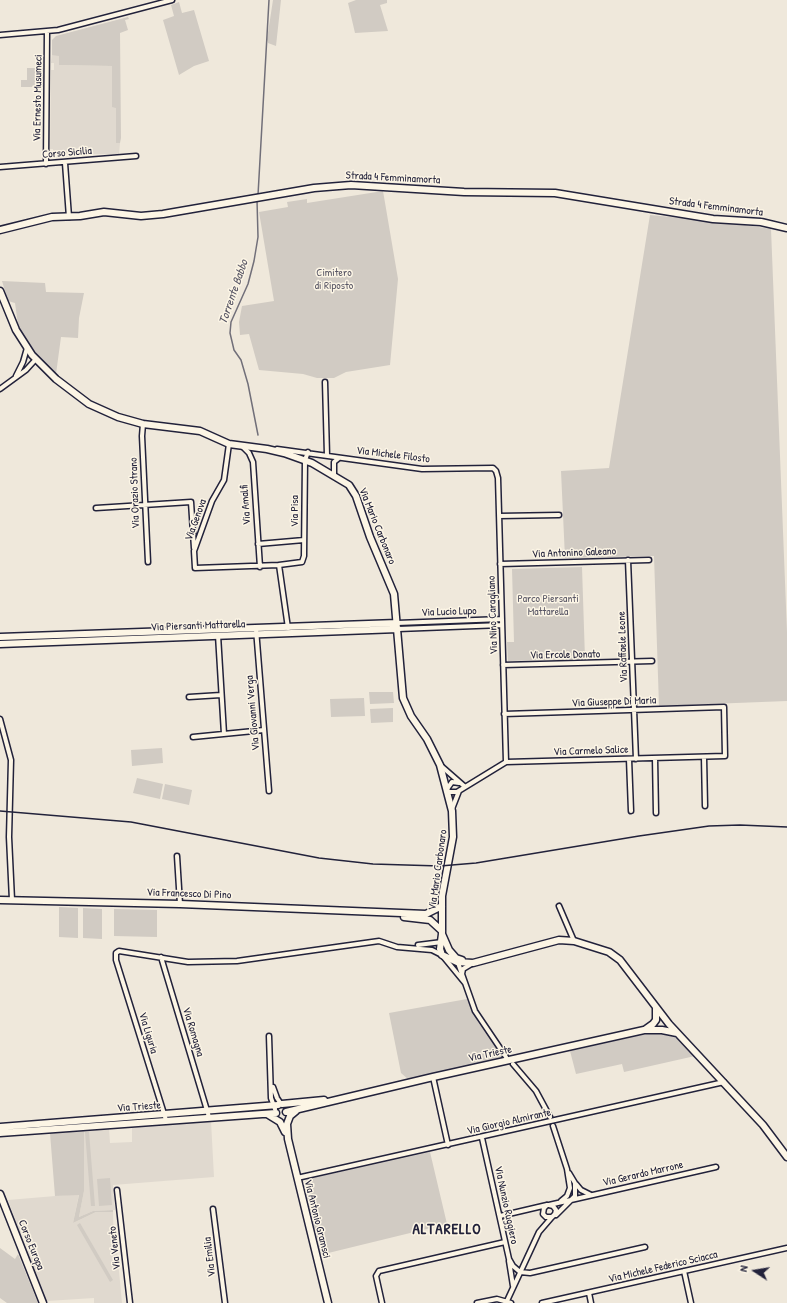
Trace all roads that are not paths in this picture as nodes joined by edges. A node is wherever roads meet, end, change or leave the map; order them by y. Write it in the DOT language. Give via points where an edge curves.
graph roads {
  1 [pos="172,0"];
  2 [pos="47,32"];
  3 [pos="0,35"];
  4 [pos="136,156"];
  5 [pos="65,163"];
  6 [pos="46,164"];
  7 [pos="0,167"];
  8 [pos="69,217"];
  9 [pos="787,228"];
  10 [pos="0,230"];
  11 [pos="0,291"];
  12 [pos="27,348"];
  13 [pos="36,359"];
  14 [pos="16,376"];
  15 [pos="324,382"];
  16 [pos="0,389"];
  17 [pos="143,424"];
  18 [pos="229,444"];
  19 [pos="241,446"];
  20 [pos="267,449"];
  21 [pos="308,452"];
  22 [pos="327,455"];
  23 [pos="339,458"];
  24 [pos="305,460"];
  25 [pos="493,468"];
  26 [pos="334,474"];
  27 [pos="145,505"];
  28 [pos="96,508"];
  29 [pos="558,515"];
  30 [pos="499,516"];
  31 [pos="304,540"];
  32 [pos="258,544"];
  33 [pos="194,551"];
  34 [pos="628,560"];
  35 [pos="649,560"];
  36 [pos="148,562"];
  37 [pos="302,562"];
  38 [pos="500,564"];
  39 [pos="260,566"];
  40 [pos="279,566"];
  41 [pos="502,619"];
  42 [pos="502,625"];
  43 [pos="398,626"];
  44 [pos="229,630"];
  45 [pos="288,630"];
  46 [pos="256,631"];
  47 [pos="217,636"];
  48 [pos="0,637"];
  49 [pos="0,644"];
  50 [pos="652,661"];
  51 [pos="632,662"];
  52 [pos="503,665"];
  53 [pos="221,695"];
  54 [pos="189,697"];
  55 [pos="634,710"];
  56 [pos="504,714"];
  57 [pos="0,719"];
  58 [pos="264,730"];
  59 [pos="224,734"];
  60 [pos="193,737"];
  61 [pos="725,756"];
  62 [pos="704,757"];
  63 [pos="636,758"];
  64 [pos="655,758"];
  65 [pos="629,759"];
  66 [pos="506,762"];
  67 [pos="440,765"];
  68 [pos="462,785"];
  69 [pos="269,790"];
  70 [pos="448,790"];
  71 [pos="460,790"];
  72 [pos="704,806"];
  73 [pos="452,811"];
  74 [pos="631,811"];
  75 [pos="656,813"];
  76 [pos="177,856"];
  77 [pos="0,900"];
  78 [pos="12,900"];
  79 [pos="180,904"];
  80 [pos="442,906"];
  81 [pos="558,906"];
  82 [pos="430,917"];
  83 [pos="442,917"];
  84 [pos="442,933"];
  85 [pos="574,941"];
  86 [pos="444,943"];
  87 [pos="409,947"];
  88 [pos="442,955"];
  89 [pos="161,957"];
  90 [pos="457,960"];
  91 [pos="481,961"];
  92 [pos="473,963"];
  93 [pos="463,976"];
  94 [pos="465,983"];
  95 [pos="656,1008"];
  96 [pos="667,1022"];
  97 [pos="654,1027"];
  98 [pos="680,1035"];
  99 [pos="269,1036"];
  100 [pos="506,1057"];
  101 [pos="513,1064"];
  102 [pos="433,1077"];
  103 [pos="271,1080"];
  104 [pos="724,1082"];
  105 [pos="340,1098"];
  106 [pos="277,1108"];
  107 [pos="297,1111"];
  108 [pos="285,1113"];
  109 [pos="208,1114"];
  110 [pos="266,1114"];
  111 [pos="165,1117"];
  112 [pos="550,1117"];
  113 [pos="280,1122"];
  114 [pos="286,1124"];
  115 [pos="553,1126"];
  116 [pos="0,1128"];
  117 [pos="0,1133"];
  118 [pos="482,1138"];
  119 [pos="288,1139"];
  120 [pos="448,1145"];
  121 [pos="787,1157"];
  122 [pos="716,1167"];
  123 [pos="567,1169"];
  124 [pos="297,1178"];
  125 [pos="574,1183"];
  126 [pos="117,1190"];
  127 [pos="0,1194"];
  128 [pos="592,1195"];
  129 [pos="574,1199"];
  130 [pos="560,1201"];
  131 [pos="548,1205"];
  132 [pos="214,1209"];
  133 [pos="500,1216"];
  134 [pos="553,1217"];
  135 [pos="505,1242"];
  136 [pos="645,1247"];
  137 [pos="787,1248"];
  138 [pos="509,1259"];
  139 [pos="684,1271"];
  140 [pos="520,1272"];
  141 [pos="513,1287"];
  142 [pos="589,1292"];
  143 [pos="508,1302"];
  144 [pos="43,1303"];
  145 [pos="130,1303"];
  146 [pos="225,1303"];
  147 [pos="328,1303"];
  148 [pos="382,1303"];
  149 [pos="477,1303"];
  150 [pos="542,1303"];
  151 [pos="591,1303"];
  152 [pos="691,1303"];
  1 -- 2 [label="street"];
  2 -- 3 [label="street"];
  2 -- 6 [label="street, Via Ernesto Musumeci"];
  4 -- 5 [label="street, Corso Sicilia"];
  5 -- 6 [label="street, Corso Sicilia"];
  5 -- 8 [label="street"];
  6 -- 7 [label="street, Corso Sicilia"];
  8 -- 9 [label="street, Strada 4 Femminamorta" via="104,212 141,216 163,214 314,188 351,185 464,192 554,193 713,219 761,222"];
  8 -- 10 [label="street, Strada 4 Femminamorta" via="43,219"];
  11 -- 12 [label="street, Via Mario Carbonaro" via="16,330"];
  12 -- 13 [label="street, Via Mario Carbonaro"];
  12 -- 14 [label="street"];
  13 -- 14 [label="street"];
  13 -- 17 [label="street, Via Mario Carbonaro" via="56,379 89,404 118,417"];
  14 -- 16 [label="street"];
  15 -- 22 [label="street"];
  17 -- 18 [label="street, Via Mario Carbonaro" via="200,431"];
  17 -- 27 [label="street, Via Orazio Strano"];
  18 -- 19 [label="street, Via Mario Carbonaro"];
  18 -- 33 [label="street, Via Genova" via="224,480 212,501"];
  19 -- 20 [label="street, Via Mario Carbonaro"];
  19 -- 32 [label="street, Via Amalfi" via="249,453 252,462"];
  20 -- 21 [label="street, Via Michele Filosto"];
  20 -- 24 [label="street, Via Mario Carbonaro"];
  21 -- 22 [label="street, Via Michele Filosto"];
  21 -- 24 [label="street, Via Pisa"];
  22 -- 23 [label="street, Via Michele Filosto"];
  23 -- 25 [label="street, Via Michele Filosto" via="422,469"];
  23 -- 26 [label="street" via="334,462"];
  24 -- 26 [label="street, Via Mario Carbonaro"];
  24 -- 31 [label="street, Via Pisa"];
  25 -- 30 [label="street, Via Nino Caragliano" via="498,474"];
  26 -- 43 [label="street, Via Mario Carbonaro" via="349,485 356,496 394,594"];
  27 -- 28 [label="street"];
  27 -- 33 [label="street" via="192,502"];
  27 -- 36 [label="street, Via Orazio Strano"];
  29 -- 30 [label="street"];
  30 -- 38 [label="street, Via Nino Caragliano"];
  31 -- 32 [label="street"];
  31 -- 37 [label="street, Via Pisa"];
  32 -- 39 [label="street, Via Amalfi"];
  33 -- 39 [label="street, Via Genova" via="195,568"];
  34 -- 35 [label="street, Via Antonino Galeano"];
  34 -- 38 [label="street, Via Antonino Galeano"];
  34 -- 51 [label="street, Via Raffaele Leone"];
  37 -- 40 [label="street, Via Genova"];
  38 -- 41 [label="street, Via Nino Caragliano"];
  39 -- 40 [label="street, Via Genova"];
  40 -- 45 [label="street"];
  41 -- 42 [label="street, Via Nino Caragliano"];
  41 -- 43 [label="street, Via Lucio Lupo"];
  42 -- 43 [label="street, Via Lucio Lupo"];
  42 -- 52 [label="street, Via Nino Caragliano"];
  43 -- 45 [label="street, Via Piersanti Mattarella"];
  43 -- 67 [label="street, Via Mario Carbonaro" via="403,698 410,716 427,739"];
  44 -- 46 [label="street, Via Piersanti Mattarella"];
  44 -- 47 [label="street" via="220,632"];
  44 -- 48 [label="street, Via Piersanti Mattarella"];
  45 -- 46 [label="street, Via Piersanti Mattarella"];
  46 -- 47 [label="street, Via Piersanti Mattarella"];
  46 -- 58 [label="street, Via Giovanni Verga"];
  47 -- 49 [label="street, Via Piersanti Mattarella"];
  47 -- 53 [label="street"];
  50 -- 51 [label="street, Via Ercole Donato"];
  51 -- 52 [label="street, Via Ercole Donato"];
  51 -- 55 [label="street, Via Raffaele Leone"];
  52 -- 56 [label="street, Via Nino Caragliano"];
  53 -- 54 [label="street"];
  53 -- 59 [label="street"];
  55 -- 56 [label="street, Via Giuseppe Di Maria"];
  55 -- 61 [label="street, Via Giuseppe Di Maria" via="724,707"];
  55 -- 63 [label="street, Via Raffaele Leone"];
  56 -- 66 [label="street, Via Nino Caragliano"];
  57 -- 78 [label="street" via="12,760"];
  58 -- 59 [label="street"];
  58 -- 69 [label="street, Via Giovanni Verga"];
  59 -- 60 [label="street"];
  61 -- 62 [label="street, Via Carmelo Salice"];
  62 -- 64 [label="street, Via Carmelo Salice"];
  62 -- 72 [label="street"];
  63 -- 64 [label="street, Via Carmelo Salice"];
  63 -- 65 [label="street, Via Carmelo Salice"];
  64 -- 75 [label="street"];
  65 -- 66 [label="street, Via Carmelo Salice"];
  65 -- 74 [label="street"];
  66 -- 68 [label="street, Via Carmelo Salice"];
  67 -- 68 [label="street"];
  67 -- 70 [label="street, Via Mario Carbonaro"];
  68 -- 70 [label="street" via="452,782"];
  68 -- 71 [label="street"];
  70 -- 71 [label="street" via="454,793"];
  70 -- 73 [label="street, Via Mario Carbonaro"];
  71 -- 73 [label="street"];
  73 -- 80 [label="street, Via Mario Carbonaro" via="453,837"];
  76 -- 79 [label="street"];
  77 -- 78 [label="street, Via Francesco Di Pino"];
  78 -- 79 [label="street, Via Francesco Di Pino"];
  79 -- 82 [label="street, Via Francesco Di Pino"];
  80 -- 82 [label="street"];
  80 -- 83 [label="street, Via Mario Carbonaro"];
  81 -- 85 [label="street"];
  82 -- 83 [label="street, Via Francesco Di Pino"];
  82 -- 84 [label="street"];
  83 -- 84 [label="street, Via Mario Carbonaro"];
  84 -- 86 [label="street"];
  85 -- 91 [label="street" via="553,940"];
  85 -- 95 [label="street" via="614,955"];
  86 -- 87 [label="street"];
  86 -- 88 [label="street" via="440,949"];
  86 -- 90 [label="street"];
  87 -- 88 [label="street" via="432,950"];
  87 -- 89 [label="street" via="397,947 379,941 238,961 188,962"];
  88 -- 90 [label="street"];
  88 -- 94 [label="street"];
  89 -- 109 [label="street, Via Romagna"];
  89 -- 111 [label="street, Via Liguria" via="119,950 115,957"];
  90 -- 91 [label="street"];
  90 -- 92 [label="street"];
  90 -- 93 [label="street"];
  91 -- 92 [label="street"];
  92 -- 93 [label="street" via="463,969"];
  93 -- 94 [label="street"];
  94 -- 100 [label="street" via="475,1010"];
  95 -- 96 [label="street"];
  95 -- 97 [label="street"];
  96 -- 97 [label="street" via="666,1027"];
  96 -- 98 [label="street"];
  97 -- 98 [label="street, Via Trieste"];
  97 -- 102 [label="street, Via Trieste"];
  98 -- 104 [label="street"];
  99 -- 103 [label="street"];
  101 -- 112 [label="street" via="536,1091"];
  102 -- 105 [label="street, Via Trieste"];
  102 -- 120 [label="street"];
  103 -- 106 [label="street"];
  103 -- 106 [label="street" via="277,1098"];
  104 -- 118 [label="street, Via Giorgio Almirante"];
  104 -- 121 [label="street"];
  105 -- 106 [label="street"];
  105 -- 107 [label="street"];
  106 -- 108 [label="street" via="282,1115"];
  106 -- 108 [label="street" via="286,1107"];
  106 -- 109 [label="street, Via Trieste"];
  106 -- 110 [label="street, Via Trieste"];
  106 -- 113 [label="street"];
  107 -- 108 [label="street"];
  107 -- 114 [label="street" via="290,1116"];
  108 -- 114 [label="street"];
  109 -- 110 [label="street, Via Trieste"];
  109 -- 111 [label="street, Via Trieste"];
  110 -- 113 [label="street"];
  111 -- 116 [label="street, Via Trieste"];
  111 -- 117 [label="street, Via Trieste"];
  113 -- 119 [label="street"];
  114 -- 119 [label="street"];
  115 -- 123 [label="street"];
  118 -- 120 [label="street, Via Giorgio Almirante"];
  118 -- 133 [label="street, Via Nunzio Ruggiero"];
  119 -- 124 [label="street, Via Antonio Gramsci"];
  120 -- 124 [label="street, Via Giorgio Almirante"];
  122 -- 128 [label="street, Via Gerardo Marrone"];
  123 -- 125 [label="street"];
  123 -- 130 [label="street" via="570,1188"];
  124 -- 147 [label="street, Via Antonio Gramsci"];
  125 -- 128 [label="street"];
  125 -- 129 [label="street"];
  126 -- 145 [label="street, Via Veneto"];
  127 -- 144 [label="street, Corso Europa"];
  128 -- 129 [label="street, Via Gerardo Marrone"];
  129 -- 130 [label="street, Via Gerardo Marrone"];
  129 -- 134 [label="street"];
  130 -- 131 [label="street, Via Gerardo Marrone"];
  131 -- 133 [label="street, Via Gerardo Marrone"];
  131 -- 134 [label="street" via="556,1210"];
  131 -- 134 [label="street" via="543,1214 546,1217"];
  132 -- 146 [label="street, Via Emilia"];
  133 -- 135 [label="street, Via Nunzio Ruggiero"];
  134 -- 140 [label="street" via="539,1232"];
  135 -- 138 [label="street, Via Nunzio Ruggiero"];
  135 -- 148 [label="street" via="379,1271 376,1280"];
  136 -- 140 [label="street" via="530,1273"];
  137 -- 139 [label="street, Via Michele Federico Sciacca"];
  138 -- 140 [label="street, Via Nunzio Ruggiero"];
  138 -- 141 [label="street"];
  139 -- 142 [label="street, Via Michele Federico Sciacca"];
  139 -- 152 [label="street"];
  140 -- 141 [label="street"];
  141 -- 143 [label="street"];
  142 -- 150 [label="street, Via Michele Federico Sciacca"];
  142 -- 151 [label="street"];
  143 -- 149 [label="street" via="498,1298"];
}
